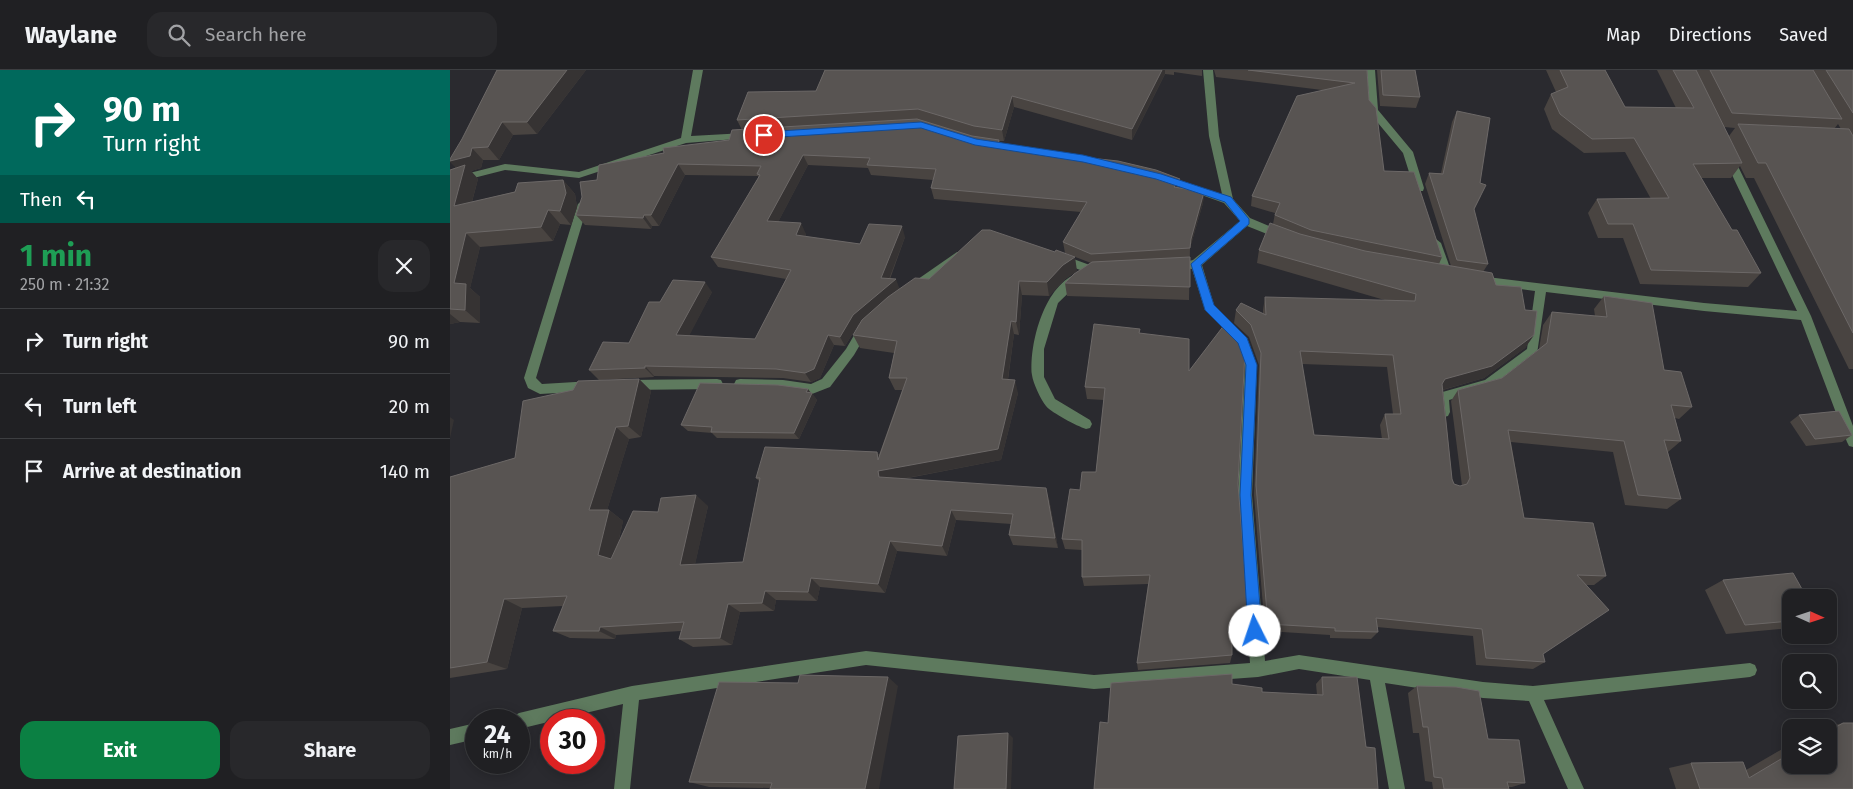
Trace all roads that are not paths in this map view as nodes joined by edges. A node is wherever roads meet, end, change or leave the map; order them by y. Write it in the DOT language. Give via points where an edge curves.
graph roads {
  1 [pos="698,70"];
  2 [pos="1208,70"];
  3 [pos="1370,70"];
  4 [pos="754,136"];
  5 [pos="685,140"];
  6 [pos="975,142"];
  7 [pos="1725,150"];
  8 [pos="1073,157"];
  9 [pos="1158,176"];
  10 [pos="450,181"];
  11 [pos="580,183"];
  12 [pos="1422,196"];
  13 [pos="1228,200"];
  14 [pos="1246,221"];
  15 [pos="1433,232"];
  16 [pos="1288,238"];
  17 [pos="965,250"];
  18 [pos="1046,252"];
  19 [pos="1196,264"];
  20 [pos="1178,266"];
  21 [pos="1541,287"];
  22 [pos="904,295"];
  23 [pos="1804,316"];
  24 [pos="876,318"];
  25 [pos="620,385"];
  26 [pos="600,386"];
  27 [pos="1086,424"];
  28 [pos="1446,424"];
  29 [pos="1853,442"];
  30 [pos="1258,670"];
  31 [pos="1750,670"];
  32 [pos="1376,673"];
  33 [pos="632,694"];
  34 [pos="1533,694"];
  35 [pos="530,718"];
  36 [pos="465,734"];
  37 [pos="450,738"];
  38 [pos="622,789"];
  39 [pos="1397,789"];
  40 [pos="1576,789"];
  1 -- 5 [label="street"];
  2 -- 13 [label="street" via="1214,136"];
  3 -- 12 [label="street" via="1373,110 1408,152"];
  4 -- 5 [label="street"];
  5 -- 11 [label="street"];
  6 -- 8 [label="street"];
  7 -- 23 [label="street"];
  9 -- 13 [label="street"];
  10 -- 11 [label="street" via="505,167"];
  11 -- 26 [label="street" via="584,207 530,378 532,384 540,389"];
  13 -- 14 [label="street"];
  14 -- 16 [label="street"];
  14 -- 19 [label="street"];
  15 -- 21 [label="street" via="1452,277"];
  17 -- 22 [label="street"];
  18 -- 27 [label="street" via="1096,270 1070,283 1053,301 1038,349 1038,377 1050,403"];
  19 -- 20 [label="street"];
  19 -- 30 [label="street" via="1209,307 1243,341 1251,365 1246,495"];
  21 -- 23 [label="street"];
  21 -- 28 [label="street" via="1533,351 1489,384 1443,397"];
  23 -- 29 [label="street"];
  24 -- 25 [label="street" via="863,329 826,383 812,389 783,385"];
  30 -- 32 [label="street" via="1298,662"];
  30 -- 33 [label="street" via="1094,682 866,658"];
  31 -- 34 [label="street"];
  32 -- 34 [label="street" via="1483,690"];
  32 -- 39 [label="street"];
  33 -- 35 [label="street"];
  33 -- 38 [label="street"];
  34 -- 40 [label="street"];
  36 -- 37 [label="street"];
}
